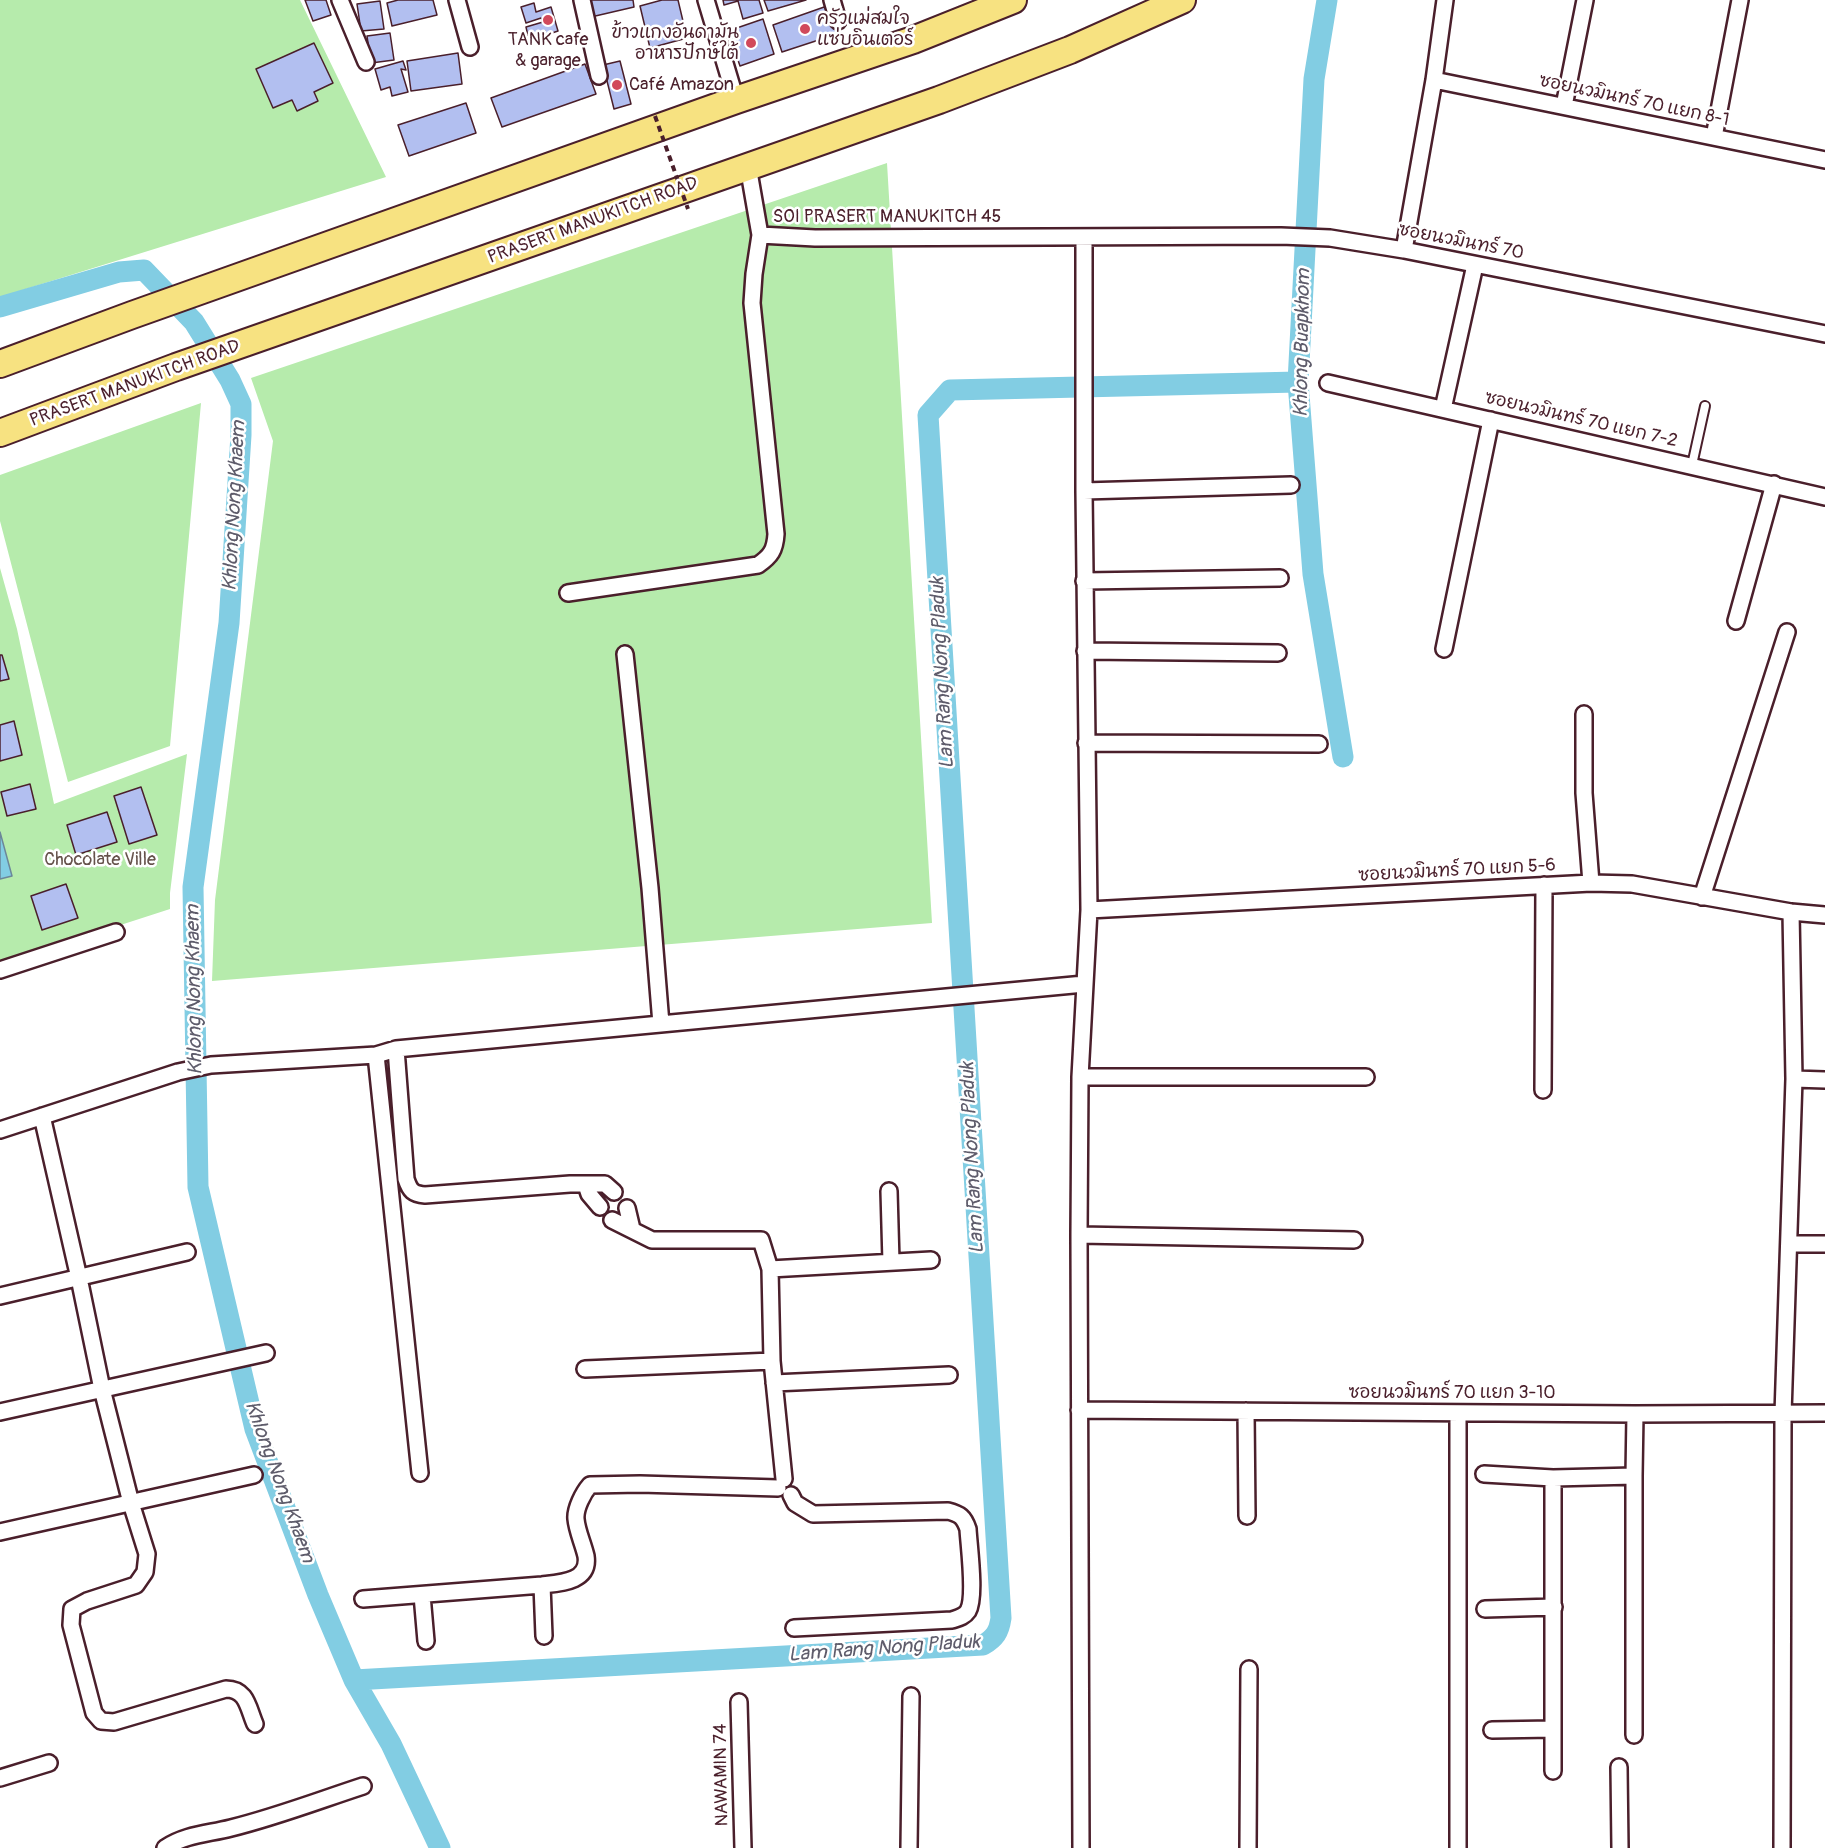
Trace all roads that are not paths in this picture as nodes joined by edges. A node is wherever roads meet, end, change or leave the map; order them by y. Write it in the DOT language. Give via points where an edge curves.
graph roads {
  1 [pos="340,0"];
  2 [pos="457,0"];
  3 [pos="582,0"];
  4 [pos="706,0"];
  5 [pos="832,0"];
  6 [pos="1013,0"];
  7 [pos="1182,0"];
  8 [pos="1445,0"];
  9 [pos="1585,0"];
  10 [pos="1740,0"];
  11 [pos="838,21"];
  12 [pos="470,47"];
  13 [pos="366,62"];
  14 [pos="599,76"];
  15 [pos="1434,80"];
  16 [pos="736,100"];
  17 [pos="1564,106"];
  18 [pos="1714,137"];
  19 [pos="1825,160"];
  20 [pos="748,166"];
  21 [pos="760,235"];
  22 [pos="1084,237"];
  23 [pos="1404,250"];
  24 [pos="1474,265"];
  25 [pos="1825,334"];
  26 [pos="0,364"];
  27 [pos="1328,383"];
  28 [pos="1705,406"];
  29 [pos="1443,409"];
  30 [pos="1491,420"];
  31 [pos="0,433"];
  32 [pos="1692,465"];
  33 [pos="1774,484"];
  34 [pos="1291,485"];
  35 [pos="1084,491"];
  36 [pos="1825,497"];
  37 [pos="1280,578"];
  38 [pos="1084,581"];
  39 [pos="568,593"];
  40 [pos="1736,621"];
  41 [pos="1787,632"];
  42 [pos="1444,649"];
  43 [pos="1085,651"];
  44 [pos="1278,653"];
  45 [pos="625,654"];
  46 [pos="1584,714"];
  47 [pos="1086,743"];
  48 [pos="1319,744"];
  49 [pos="1592,883"];
  50 [pos="1544,885"];
  51 [pos="1702,897"];
  52 [pos="1089,910"];
  53 [pos="1791,912"];
  54 [pos="1825,915"];
  55 [pos="116,932"];
  56 [pos="0,970"];
  57 [pos="1084,984"];
  58 [pos="661,1024"];
  59 [pos="396,1048"];
  60 [pos="376,1055"];
  61 [pos="1080,1077"];
  62 [pos="1366,1077"];
  63 [pos="1794,1080"];
  64 [pos="1825,1080"];
  65 [pos="1543,1090"];
  66 [pos="42,1116"];
  67 [pos="0,1130"];
  68 [pos="586,1185"];
  69 [pos="890,1191"];
  70 [pos="614,1192"];
  71 [pos="600,1207"];
  72 [pos="627,1208"];
  73 [pos="612,1220"];
  74 [pos="632,1230"];
  75 [pos="1079,1235"];
  76 [pos="1354,1240"];
  77 [pos="1789,1244"];
  78 [pos="1825,1244"];
  79 [pos="187,1252"];
  80 [pos="931,1260"];
  81 [pos="891,1262"];
  82 [pos="770,1269"];
  83 [pos="80,1278"];
  84 [pos="0,1296"];
  85 [pos="266,1353"];
  86 [pos="772,1360"];
  87 [pos="585,1369"];
  88 [pos="949,1375"];
  89 [pos="774,1383"];
  90 [pos="102,1389"];
  91 [pos="1079,1410"];
  92 [pos="1246,1411"];
  93 [pos="0,1412"];
  94 [pos="1458,1413"];
  95 [pos="1825,1413"];
  96 [pos="1635,1414"];
  97 [pos="1783,1414"];
  98 [pos="420,1473"];
  99 [pos="1484,1474"];
  100 [pos="254,1475"];
  101 [pos="1634,1476"];
  102 [pos="1553,1478"];
  103 [pos="784,1487"];
  104 [pos="131,1503"];
  105 [pos="1247,1516"];
  106 [pos="0,1532"];
  107 [pos="542,1585"];
  108 [pos="422,1595"];
  109 [pos="363,1599"];
  110 [pos="1554,1607"];
  111 [pos="1485,1609"];
  112 [pos="794,1628"];
  113 [pos="544,1636"];
  114 [pos="426,1641"];
  115 [pos="1249,1669"];
  116 [pos="911,1696"];
  117 [pos="739,1702"];
  118 [pos="255,1724"];
  119 [pos="1553,1729"];
  120 [pos="1492,1730"];
  121 [pos="1634,1735"];
  122 [pos="48,1763"];
  123 [pos="1619,1767"];
  124 [pos="1553,1772"];
  125 [pos="0,1778"];
  126 [pos="363,1786"];
  127 [pos="165,1848"];
  128 [pos="743,1848"];
  129 [pos="909,1848"];
  130 [pos="1081,1848"];
  131 [pos="1248,1848"];
  132 [pos="1458,1848"];
  133 [pos="1620,1848"];
  134 [pos="1782,1848"];
  1 -- 13 [label="street"];
  2 -- 12 [label="street"];
  3 -- 14 [label="street"];
  4 -- 16 [label="street"];
  5 -- 11 [label="street"];
  6 -- 16 [label="main road" via="913,40"];
  7 -- 20 [label="main road, PRASERT MANUKITCH ROAD" via="1070,50"];
  8 -- 15 [label="street"];
  9 -- 17 [label="street"];
  10 -- 18 [label="street"];
  15 -- 17 [label="street, ซอยนวมินทร์ 70 แยก 8-1"];
  15 -- 23 [label="street"];
  16 -- 26 [label="main road"];
  17 -- 18 [label="street, ซอยนวมินทร์ 70 แยก 8-1"];
  18 -- 19 [label="street, ซอยนวมินทร์ 70 แยก 8-1"];
  20 -- 21 [label="street, SOI PRASERT MANUKITCH 45"];
  20 -- 31 [label="main road, PRASERT MANUKITCH ROAD"];
  21 -- 22 [label="street, SOI PRASERT MANUKITCH 45"];
  21 -- 39 [label="street" via="752,303 776,534 770,557 758,565"];
  22 -- 23 [label="street, ซอยนวมินทร์ 70" via="1281,236 1330,238"];
  22 -- 35 [label="street"];
  23 -- 24 [label="street, ซอยนวมินทร์ 70"];
  24 -- 25 [label="street, ซอยนวมินทร์ 70"];
  24 -- 29 [label="street"];
  27 -- 29 [label="street, ซอยนวมินทร์ 70 แยก 7-2"];
  28 -- 32 [label="lane"];
  29 -- 30 [label="street, ซอยนวมินทร์ 70 แยก 7-2"];
  30 -- 32 [label="street, ซอยนวมินทร์ 70 แยก 7-2"];
  30 -- 42 [label="street"];
  32 -- 33 [label="street, ซอยนวมินทร์ 70 แยก 7-2"];
  33 -- 36 [label="street, ซอยนวมินทร์ 70 แยก 7-2"];
  33 -- 40 [label="street"];
  34 -- 35 [label="street"];
  35 -- 38 [label="street"];
  37 -- 38 [label="street"];
  38 -- 43 [label="street"];
  41 -- 51 [label="street"];
  43 -- 44 [label="street"];
  43 -- 47 [label="street"];
  45 -- 58 [label="street"];
  46 -- 49 [label="street" via="1584,793"];
  47 -- 48 [label="street"];
  47 -- 52 [label="street"];
  49 -- 50 [label="street, ซอยนวมินทร์ 70 แยก 5-6"];
  49 -- 51 [label="street, ซอยนวมินทร์ 70 แยก 5-6" via="1632,884"];
  50 -- 52 [label="street, ซอยนวมินทร์ 70 แยก 5-6"];
  50 -- 65 [label="street"];
  51 -- 53 [label="street, ซอยนวมินทร์ 70 แยก 5-6"];
  52 -- 57 [label="street"];
  53 -- 54 [label="street, ซอยนวมินทร์ 70 แยก 5-6"];
  53 -- 63 [label="street"];
  55 -- 56 [label="street"];
  57 -- 58 [label="street"];
  57 -- 61 [label="street"];
  58 -- 59 [label="street"];
  59 -- 60 [label="street"];
  59 -- 68 [label="street" via="406,1179 415,1194"];
  60 -- 66 [label="street" via="211,1065"];
  60 -- 98 [label="street"];
  61 -- 62 [label="street"];
  61 -- 75 [label="street"];
  63 -- 64 [label="street"];
  63 -- 77 [label="street"];
  66 -- 67 [label="street"];
  66 -- 83 [label="street"];
  68 -- 70 [label="street" via="605,1184"];
  68 -- 71 [label="street"];
  69 -- 81 [label="street"];
  72 -- 74 [label="street"];
  73 -- 74 [label="street"];
  74 -- 82 [label="street" via="652,1240 761,1240"];
  75 -- 76 [label="street"];
  75 -- 91 [label="street"];
  77 -- 78 [label="street"];
  77 -- 97 [label="street"];
  79 -- 83 [label="street"];
  80 -- 81 [label="street"];
  81 -- 82 [label="street"];
  82 -- 86 [label="street"];
  83 -- 84 [label="street"];
  83 -- 90 [label="street"];
  85 -- 90 [label="street"];
  86 -- 87 [label="street"];
  86 -- 89 [label="street"];
  88 -- 89 [label="street"];
  89 -- 103 [label="street"];
  90 -- 93 [label="street"];
  90 -- 104 [label="street"];
  91 -- 92 [label="street, ซอยนวมินทร์ 70 แยก 3-10"];
  91 -- 130 [label="street"];
  92 -- 94 [label="street, ซอยนวมินทร์ 70 แยก 3-10"];
  92 -- 105 [label="street"];
  94 -- 96 [label="street, ซอยนวมินทร์ 70 แยก 3-10"];
  94 -- 132 [label="street"];
  95 -- 97 [label="street, ซอยนวมินทร์ 70 แยก 3-10"];
  96 -- 97 [label="street, ซอยนวมินทร์ 70 แยก 3-10"];
  96 -- 101 [label="street"];
  97 -- 134 [label="street"];
  99 -- 102 [label="street"];
  100 -- 104 [label="street"];
  101 -- 102 [label="street"];
  101 -- 121 [label="street"];
  102 -- 110 [label="street"];
  103 -- 107 [label="street" via="590,1485 576,1517 585,1567 579,1577 567,1583"];
  103 -- 112 [label="street" via="795,1503 813,1515 948,1511 965,1519 968,1529 972,1600 961,1618"];
  104 -- 106 [label="street"];
  104 -- 118 [label="street" via="147,1554 145,1572 136,1585 72,1609 71,1625 94,1713 101,1721 114,1722 236,1689 242,1693"];
  107 -- 108 [label="street"];
  107 -- 113 [label="street"];
  108 -- 109 [label="street"];
  108 -- 114 [label="street"];
  110 -- 111 [label="street"];
  110 -- 119 [label="street"];
  115 -- 131 [label="street"];
  116 -- 129 [label="street"];
  117 -- 128 [label="street, NAWAMIN 74"];
  119 -- 120 [label="street"];
  119 -- 124 [label="street"];
  122 -- 125 [label="street"];
  123 -- 133 [label="street"];
  126 -- 127 [label="street" via="231,1828 196,1834"];
}
